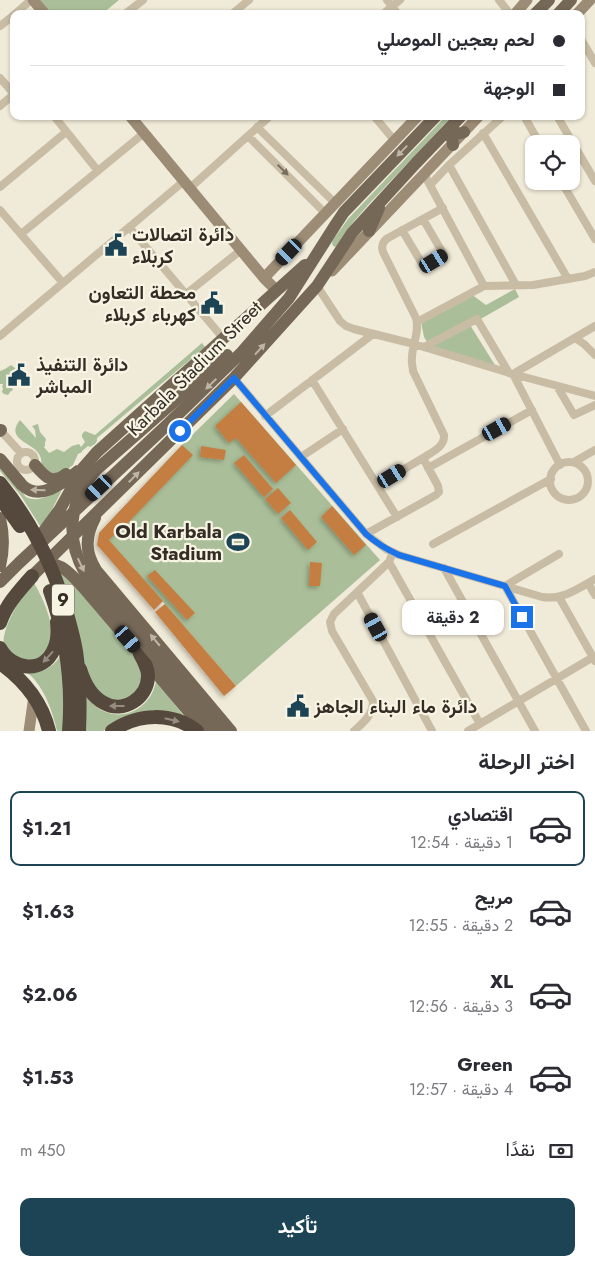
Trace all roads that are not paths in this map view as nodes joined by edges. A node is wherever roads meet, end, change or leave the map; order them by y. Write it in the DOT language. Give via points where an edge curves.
graph roads {
  1 [pos="32,0"];
  2 [pos="143,0"];
  3 [pos="249,0"];
  4 [pos="400,0"];
  5 [pos="499,0"];
  6 [pos="527,0"];
  7 [pos="549,0"];
  8 [pos="590,0"];
  9 [pos="390,3"];
  10 [pos="19,10"];
  11 [pos="41,10"];
  12 [pos="130,10"];
  13 [pos="237,10"];
  14 [pos="507,10"];
  15 [pos="518,10"];
  16 [pos="540,10"];
  17 [pos="581,10"];
  18 [pos="10,17"];
  19 [pos="0,26"];
  20 [pos="585,46"];
  21 [pos="595,63"];
  22 [pos="0,78"];
  23 [pos="10,89"];
  24 [pos="10,97"];
  25 [pos="0,106"];
  26 [pos="57,120"];
  27 [pos="133,120"];
  28 [pos="266,120"];
  29 [pos="377,120"];
  30 [pos="414,120"];
  31 [pos="432,120"];
  32 [pos="475,120"];
  33 [pos="498,120"];
  34 [pos="526,120"];
  35 [pos="559,120"];
  36 [pos="452,125"];
  37 [pos="257,128"];
  38 [pos="66,132"];
  39 [pos="464,132"];
  40 [pos="144,133"];
  41 [pos="483,133"];
  42 [pos="535,135"];
  43 [pos="248,136"];
  44 [pos="394,140"];
  45 [pos="453,145"];
  46 [pos="449,165"];
  47 [pos="98,171"];
  48 [pos="424,174"];
  49 [pos="595,181"];
  50 [pos="187,185"];
  51 [pos="430,185"];
  52 [pos="0,187"];
  53 [pos="566,190"];
  54 [pos="383,200"];
  55 [pos="335,203"];
  56 [pos="443,208"];
  57 [pos="0,210"];
  58 [pos="326,213"];
  59 [pos="423,219"];
  60 [pos="129,227"];
  61 [pos="402,230"];
  62 [pos="369,231"];
  63 [pos="330,233"];
  64 [pos="21,234"];
  65 [pos="595,239"];
  66 [pos="242,250"];
  67 [pos="340,250"];
  68 [pos="316,255"];
  69 [pos="330,268"];
  70 [pos="595,272"];
  71 [pos="264,278"];
  72 [pos="568,279"];
  73 [pos="63,283"];
  74 [pos="516,285"];
  75 [pos="317,286"];
  76 [pos="484,286"];
  77 [pos="276,290"];
  78 [pos="186,294"];
  79 [pos="283,304"];
  80 [pos="417,322"];
  81 [pos="595,326"];
  82 [pos="373,334"];
  83 [pos="0,336"];
  84 [pos="224,338"];
  85 [pos="575,338"];
  86 [pos="414,344"];
  87 [pos="424,347"];
  88 [pos="595,355"];
  89 [pos="511,373"];
  90 [pos="234,378"];
  91 [pos="312,380"];
  92 [pos="556,386"];
  93 [pos="595,396"];
  94 [pos="595,405"];
  95 [pos="532,410"];
  96 [pos="265,416"];
  97 [pos="343,429"];
  98 [pos="0,430"];
  99 [pos="595,450"];
  100 [pos="97,452"];
  101 [pos="21,453"];
  102 [pos="301,457"];
  103 [pos="423,458"];
  104 [pos="0,459"];
  105 [pos="574,462"];
  106 [pos="88,463"];
  107 [pos="560,464"];
  108 [pos="35,466"];
  109 [pos="428,468"];
  110 [pos="588,477"];
  111 [pos="551,478"];
  112 [pos="0,483"];
  113 [pos="377,485"];
  114 [pos="595,489"];
  115 [pos="0,498"];
  116 [pos="99,511"];
  117 [pos="397,517"];
  118 [pos="0,518"];
  119 [pos="366,534"];
  120 [pos="432,544"];
  121 [pos="394,553"];
  122 [pos="559,554"];
  123 [pos="389,562"];
  124 [pos="19,563"];
  125 [pos="0,566"];
  126 [pos="444,568"];
  127 [pos="37,571"];
  128 [pos="592,581"];
  129 [pos="0,582"];
  130 [pos="107,584"];
  131 [pos="505,586"];
  132 [pos="357,592"];
  133 [pos="89,595"];
  134 [pos="595,595"];
  135 [pos="559,597"];
  136 [pos="0,611"];
  137 [pos="56,611"];
  138 [pos="0,623"];
  139 [pos="0,648"];
  140 [pos="140,654"];
  141 [pos="594,658"];
  142 [pos="78,661"];
  143 [pos="0,663"];
  144 [pos="557,678"];
  145 [pos="34,696"];
  146 [pos="518,701"];
  147 [pos="478,727"];
  148 [pos="29,731"];
  149 [pos="49,731"];
  150 [pos="69,731"];
  151 [pos="79,731"];
  152 [pos="112,731"];
  153 [pos="198,731"];
  154 [pos="206,731"];
  155 [pos="218,731"];
  156 [pos="231,731"];
  157 [pos="354,731"];
  158 [pos="432,731"];
  159 [pos="468,731"];
  160 [pos="535,731"];
  161 [pos="586,731"];
  1 -- 10 [label="street"];
  1 -- 11 [label="street"];
  2 -- 12 [label="street"];
  3 -- 13 [label="street"];
  4 -- 9 [label="street"];
  5 -- 14 [label="street"];
  6 -- 15 [label="street"];
  7 -- 16 [label="main road"];
  8 -- 17 [label="street"];
  18 -- 19 [label="street"];
  20 -- 21 [label="street"];
  22 -- 23 [label="street"];
  24 -- 25 [label="street"];
  26 -- 38 [label="street"];
  27 -- 40 [label="street"];
  28 -- 37 [label="street"];
  29 -- 44 [label="street"];
  30 -- 44 [label="street"];
  31 -- 63 [label="main road, Karbala Stadium Street, one-way" via="344,212"];
  32 -- 39 [label="street"];
  33 -- 41 [label="street"];
  34 -- 42 [label="street"];
  35 -- 49 [label="street"];
  36 -- 39 [label="main road" via="454,131"];
  36 -- 45 [label="main road" via="449,135"];
  36 -- 54 [label="main road, Karbala Stadium Street"];
  37 -- 43 [label="street"];
  37 -- 55 [label="street"];
  38 -- 47 [label="street"];
  38 -- 52 [label="street"];
  39 -- 45 [label="street"];
  40 -- 47 [label="street"];
  40 -- 50 [label="street"];
  41 -- 46 [label="street"];
  41 -- 72 [label="street"];
  43 -- 50 [label="street"];
  43 -- 58 [label="street, one-way"];
  44 -- 55 [label="street"];
  45 -- 48 [label="street"];
  46 -- 51 [label="street"];
  46 -- 74 [label="street"];
  47 -- 64 [label="street"];
  48 -- 51 [label="street"];
  48 -- 62 [label="street"];
  50 -- 60 [label="street"];
  50 -- 66 [label="street"];
  51 -- 56 [label="street"];
  53 -- 65 [label="street"];
  54 -- 62 [label="main road"];
  54 -- 67 [label="main road, Karbala Stadium Street"];
  55 -- 58 [label="street"];
  56 -- 59 [label="street"];
  56 -- 76 [label="street"];
  57 -- 64 [label="street"];
  58 -- 71 [label="street"];
  59 -- 61 [label="street"];
  59 -- 61 [label="street" via="444,255 424,267"];
  60 -- 73 [label="street"];
  60 -- 78 [label="street"];
  61 -- 80 [label="street" via="386,239 382,249"];
  62 -- 75 [label="street"];
  63 -- 67 [label="main road" via="329,243"];
  63 -- 68 [label="main road, Karbala Stadium Street"];
  64 -- 73 [label="street"];
  66 -- 71 [label="street"];
  66 -- 78 [label="street"];
  67 -- 69 [label="main road, Karbala Stadium Street"];
  68 -- 69 [label="main road" via="329,257"];
  68 -- 77 [label="main road"];
  68 -- 79 [label="main road, Karbala Stadium Street"];
  69 -- 75 [label="main road, Karbala Stadium Street"];
  70 -- 72 [label="street"];
  71 -- 77 [label="street"];
  72 -- 74 [label="street"];
  73 -- 83 [label="street"];
  74 -- 76 [label="street"];
  75 -- 82 [label="street" via="340,321"];
  90 -- 75 [label="main road, Karbala Stadium Street, one-way"];
  76 -- 80 [label="street"];
  77 -- 84 [label="main road"];
  78 -- 84 [label="street"];
  79 -- 124 [label="main road, Karbala Stadium Street, one-way" via="214,380"];
  79 -- 155 [label="main road, one-way, bridge" via="92,474 75,506 74,544 85,573"];
  80 -- 86 [label="street"];
  81 -- 85 [label="street"];
  82 -- 86 [label="street"];
  82 -- 91 [label="street"];
  84 -- 100 [label="main road"];
  85 -- 88 [label="street"];
  85 -- 89 [label="street"];
  86 -- 87 [label="street"];
  86 -- 103 [label="street" via="413,371 445,437 442,445"];
  87 -- 89 [label="street"];
  87 -- 89 [label="street" via="477,319"];
  89 -- 92 [label="street"];
  89 -- 95 [label="street"];
  90 -- 96 [label="street"];
  116 -- 90 [label="main road, Karbala Stadium Street, one-way"];
  91 -- 96 [label="street"];
  91 -- 97 [label="street"];
  92 -- 93 [label="street"];
  92 -- 94 [label="street" via="574,416"];
  95 -- 107 [label="street"];
  95 -- 109 [label="street"];
  96 -- 102 [label="street"];
  97 -- 102 [label="street"];
  97 -- 113 [label="street"];
  98 -- 101 [label="street"];
  99 -- 105 [label="street"];
  100 -- 106 [label="main road"];
  100 -- 108 [label="main road" via="57,479 49,478"];
  101 -- 108 [label="street" via="33,454"];
  101 -- 108 [label="street" via="17,458 21,469 30,470"];
  102 -- 119 [label="street"];
  103 -- 109 [label="street"];
  103 -- 113 [label="street"];
  106 -- 104 [label="main road, one-way" via="57,486 35,492 22,485"];
  105 -- 107 [label="street"];
  105 -- 110 [label="street" via="585,470"];
  106 -- 124 [label="main road" via="57,514"];
  107 -- 111 [label="street"];
  109 -- 117 [label="street" via="439,488 438,494"];
  110 -- 111 [label="street" via="587,491 576,500 569,501 552,490"];
  110 -- 114 [label="street"];
  111 -- 120 [label="street"];
  112 -- 142 [label="highway, 9, bridge" via="27,521 51,566 67,611"];
  113 -- 117 [label="street"];
  115 -- 137 [label="highway, 9, bridge" via="32,548"];
  116 -- 127 [label="main road, Karbala Stadium Street"];
  116 -- 130 [label="main road" via="87,543 92,563"];
  117 -- 119 [label="street"];
  118 -- 125 [label="main road" via="4,537"];
  119 -- 121 [label="street"];
  121 -- 123 [label="street"];
  121 -- 126 [label="street"];
  122 -- 131 [label="street"];
  123 -- 132 [label="street"];
  123 -- 147 [label="street"];
  124 -- 129 [label="main road"];
  126 -- 131 [label="street"];
  126 -- 146 [label="street"];
  127 -- 133 [label="main road" via="51,564 63,568"];
  127 -- 136 [label="main road, Karbala Stadium Street"];
  127 -- 138 [label="highway" via="9,603"];
  128 -- 134 [label="street"];
  128 -- 135 [label="street"];
  130 -- 133 [label="main road" via="99,582 93,585"];
  156 -- 130 [label="main road, one-way"];
  131 -- 135 [label="street" via="542,597"];
  131 -- 144 [label="street"];
  132 -- 157 [label="street" via="334,614 330,624 373,701 369,717"];
  132 -- 158 [label="street"];
  133 -- 140 [label="main road"];
  135 -- 141 [label="street"];
  137 -- 139 [label="highway, one-way, bridge" via="57,640 44,662 21,666 9,660"];
  137 -- 150 [label="highway, 9, bridge" via="66,646"];
  140 -- 142 [label="highway, one-way, bridge" via="147,668 146,687 139,698 126,706 113,707 101,702 84,681"];
  140 -- 154 [label="main road"];
  141 -- 144 [label="street"];
  142 -- 151 [label="highway, 9, bridge"];
  143 -- 145 [label="highway"];
  144 -- 146 [label="street"];
  144 -- 161 [label="street"];
  145 -- 148 [label="street"];
  145 -- 149 [label="highway"];
  146 -- 147 [label="street"];
  146 -- 160 [label="street"];
  147 -- 159 [label="street"];
  152 -- 153 [label="highway, one-way" via="149,717 177,720"];
}
